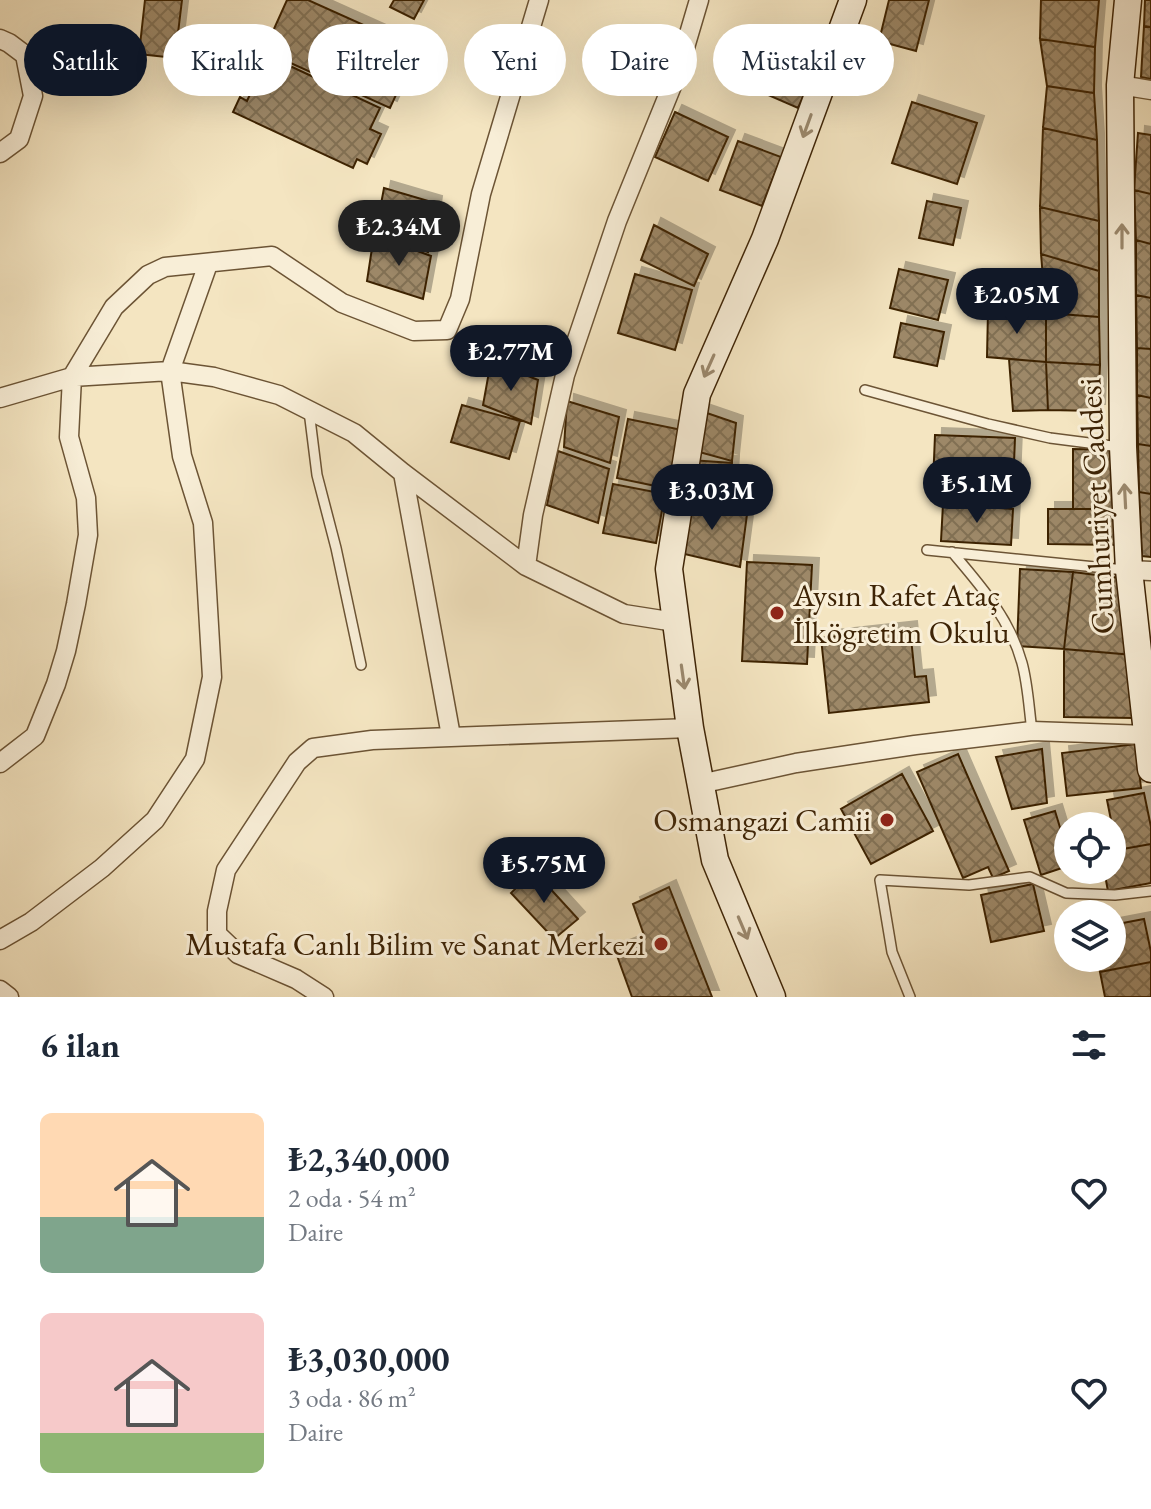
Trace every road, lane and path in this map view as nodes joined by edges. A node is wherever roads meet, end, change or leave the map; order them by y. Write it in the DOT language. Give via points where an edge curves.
graph roads {
  1 [pos="539,0"];
  2 [pos="699,0"];
  3 [pos="853,0"];
  4 [pos="1128,0"];
  5 [pos="0,39"];
  6 [pos="1120,85"];
  7 [pos="1151,90"];
  8 [pos="0,153"];
  9 [pos="208,264"];
  10 [pos="170,371"];
  11 [pos="72,377"];
  12 [pos="865,390"];
  13 [pos="0,398"];
  14 [pos="309,411"];
  15 [pos="1123,447"];
  16 [pos="403,473"];
  17 [pos="927,550"];
  18 [pos="952,552"];
  19 [pos="526,566"];
  20 [pos="1140,571"];
  21 [pos="675,622"];
  22 [pos="361,665"];
  23 [pos="690,728"];
  24 [pos="1032,731"];
  25 [pos="1147,735"];
  26 [pos="451,736"];
  27 [pos="0,763"];
  28 [pos="1151,769"];
  29 [pos="700,784"];
  30 [pos="1151,891"];
  31 [pos="0,940"];
  32 [pos="0,990"];
  33 [pos="9,997"];
  34 [pos="324,997"];
  35 [pos="772,997"];
  36 [pos="910,997"];
  1 -- 9 [label="street" via="481,194 460,299 447,330 414,331 342,303 272,256"];
  2 -- 19 [label="street" via="678,71 617,221 565,375"];
  3 -- 21 [label="main road, one-way" via="765,239 697,394 669,569"];
  4 -- 6 [label="main road, Cumhuriyet Caddesi"];
  5 -- 8 [label="street" via="25,55 33,96 19,139"];
  6 -- 7 [label="street"];
  15 -- 6 [label="main road, Cumhuriyet Caddesi, one-way"];
  9 -- 10 [label="street"];
  9 -- 11 [label="street" via="165,267 148,275 114,307"];
  10 -- 11 [label="street"];
  10 -- 14 [label="street" via="279,395"];
  10 -- 31 [label="street" via="182,456 203,523 212,677 195,759 155,820 102,868"];
  11 -- 13 [label="street"];
  11 -- 27 [label="street" via="69,437 86,498 88,535 76,604 60,673 35,736"];
  12 -- 15 [label="lane" via="1050,438"];
  14 -- 16 [label="street" via="354,433"];
  14 -- 22 [label="lane" via="317,475"];
  20 -- 15 [label="main road, Cumhuriyet Caddesi, one-way"];
  16 -- 19 [label="street"];
  16 -- 26 [label="street"];
  17 -- 18 [label="lane"];
  18 -- 20 [label="lane"];
  18 -- 24 [label="lane" via="989,596 1013,638 1027,681"];
  19 -- 21 [label="street" via="624,614"];
  20 -- 25 [label="main road, Cumhuriyet Caddesi"];
  21 -- 23 [label="main road, one-way"];
  23 -- 26 [label="street"];
  23 -- 29 [label="main road"];
  24 -- 25 [label="street"];
  24 -- 29 [label="street" via="796,763"];
  25 -- 28 [label="main road, Cumhuriyet Caddesi"];
  26 -- 34 [label="street" via="313,748 297,762 226,870 217,934 238,954"];
  29 -- 35 [label="main road, one-way" via="715,860"];
  30 -- 36 [label="lane" via="1066,893 1030,877 969,885 880,880 892,952"];
  32 -- 33 [label="street"];
}
